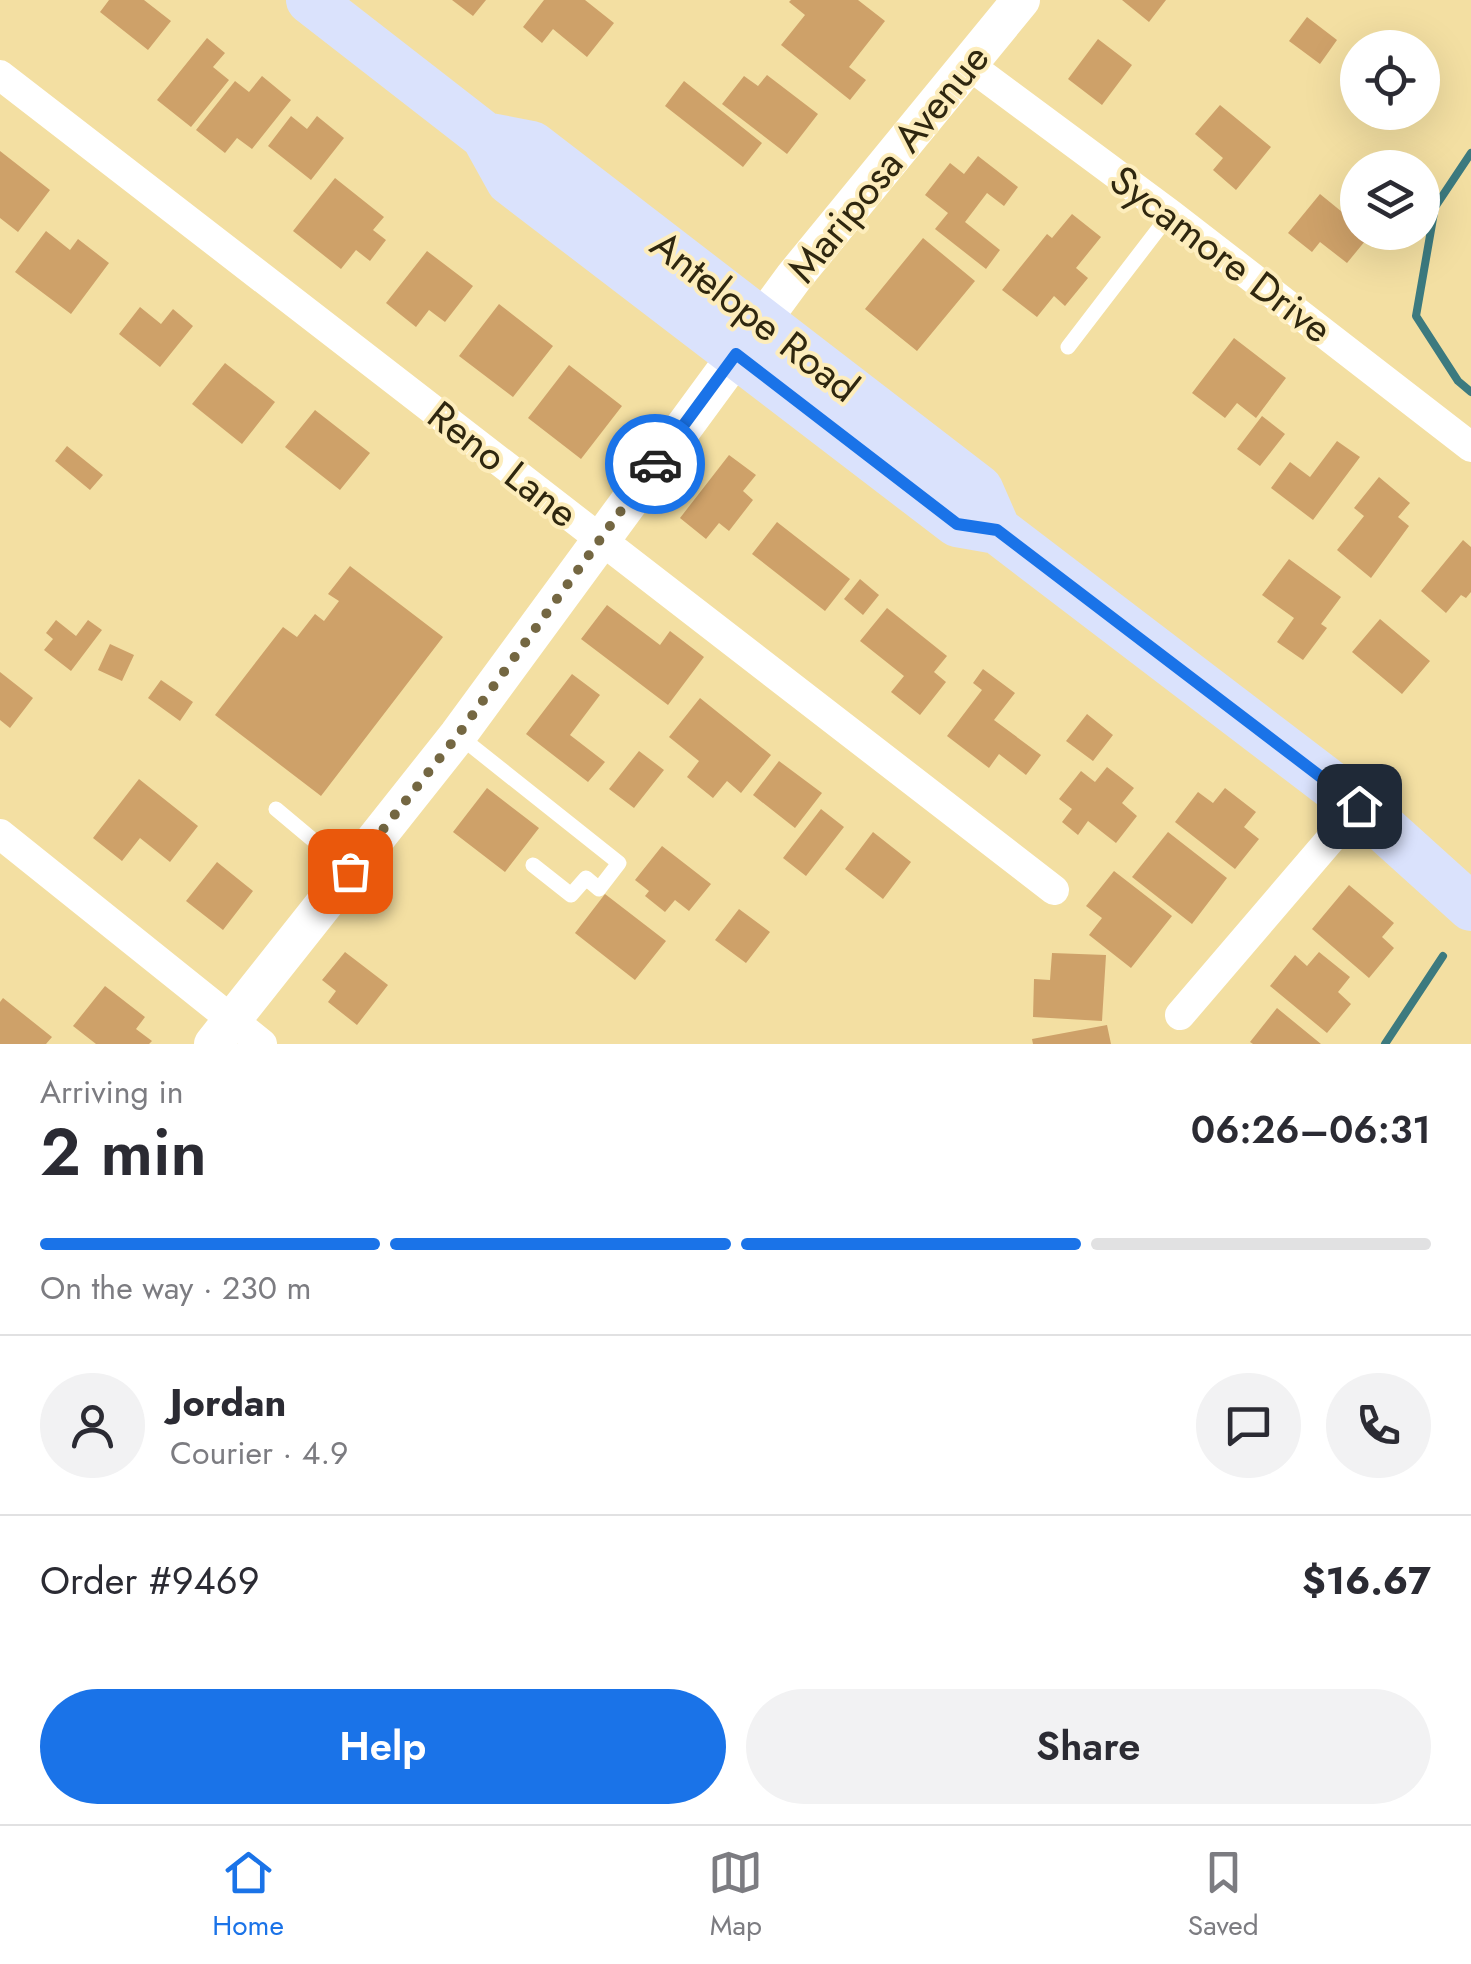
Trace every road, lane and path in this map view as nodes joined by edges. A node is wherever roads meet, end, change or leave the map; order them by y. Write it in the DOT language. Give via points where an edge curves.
graph roads {
  1 [pos="310,0"];
  2 [pos="1021,0"];
  3 [pos="969,65"];
  4 [pos="0,75"];
  5 [pos="1170,214"];
  6 [pos="748,337"];
  7 [pos="1068,347"];
  8 [pos="1471,447"];
  9 [pos="600,540"];
  10 [pos="458,735"];
  11 [pos="1359,806"];
  12 [pos="276,809"];
  13 [pos="0,834"];
  14 [pos="533,865"];
  15 [pos="350,871"];
  16 [pos="1054,890"];
  17 [pos="1471,907"];
  18 [pos="1180,1016"];
  19 [pos="222,1032"];
  20 [pos="262,1044"];
  1 -- 6 [label="main road, Antelope Road" via="485,136 532,145"];
  2 -- 3 [label="street, Mariposa Avenue"];
  3 -- 5 [label="street, Sycamore Drive"];
  3 -- 6 [label="street, Mariposa Avenue"];
  4 -- 9 [label="street, Reno Lane"];
  5 -- 7 [label="lane"];
  5 -- 8 [label="street, Sycamore Drive"];
  6 -- 9 [label="street, Mariposa Avenue"];
  6 -- 11 [label="main road, Antelope Road" via="979,489 997,530"];
  9 -- 10 [label="street, Mariposa Avenue"];
  9 -- 16 [label="street, Reno Lane"];
  10 -- 14 [label="lane" via="618,863 599,889 586,878 571,895"];
  10 -- 15 [label="street, Mariposa Avenue"];
  11 -- 17 [label="main road, Antelope Road"];
  11 -- 18 [label="street"];
  12 -- 15 [label="lane"];
  13 -- 19 [label="street"];
  15 -- 19 [label="street, Mariposa Avenue"];
  19 -- 20 [label="street"];
}
